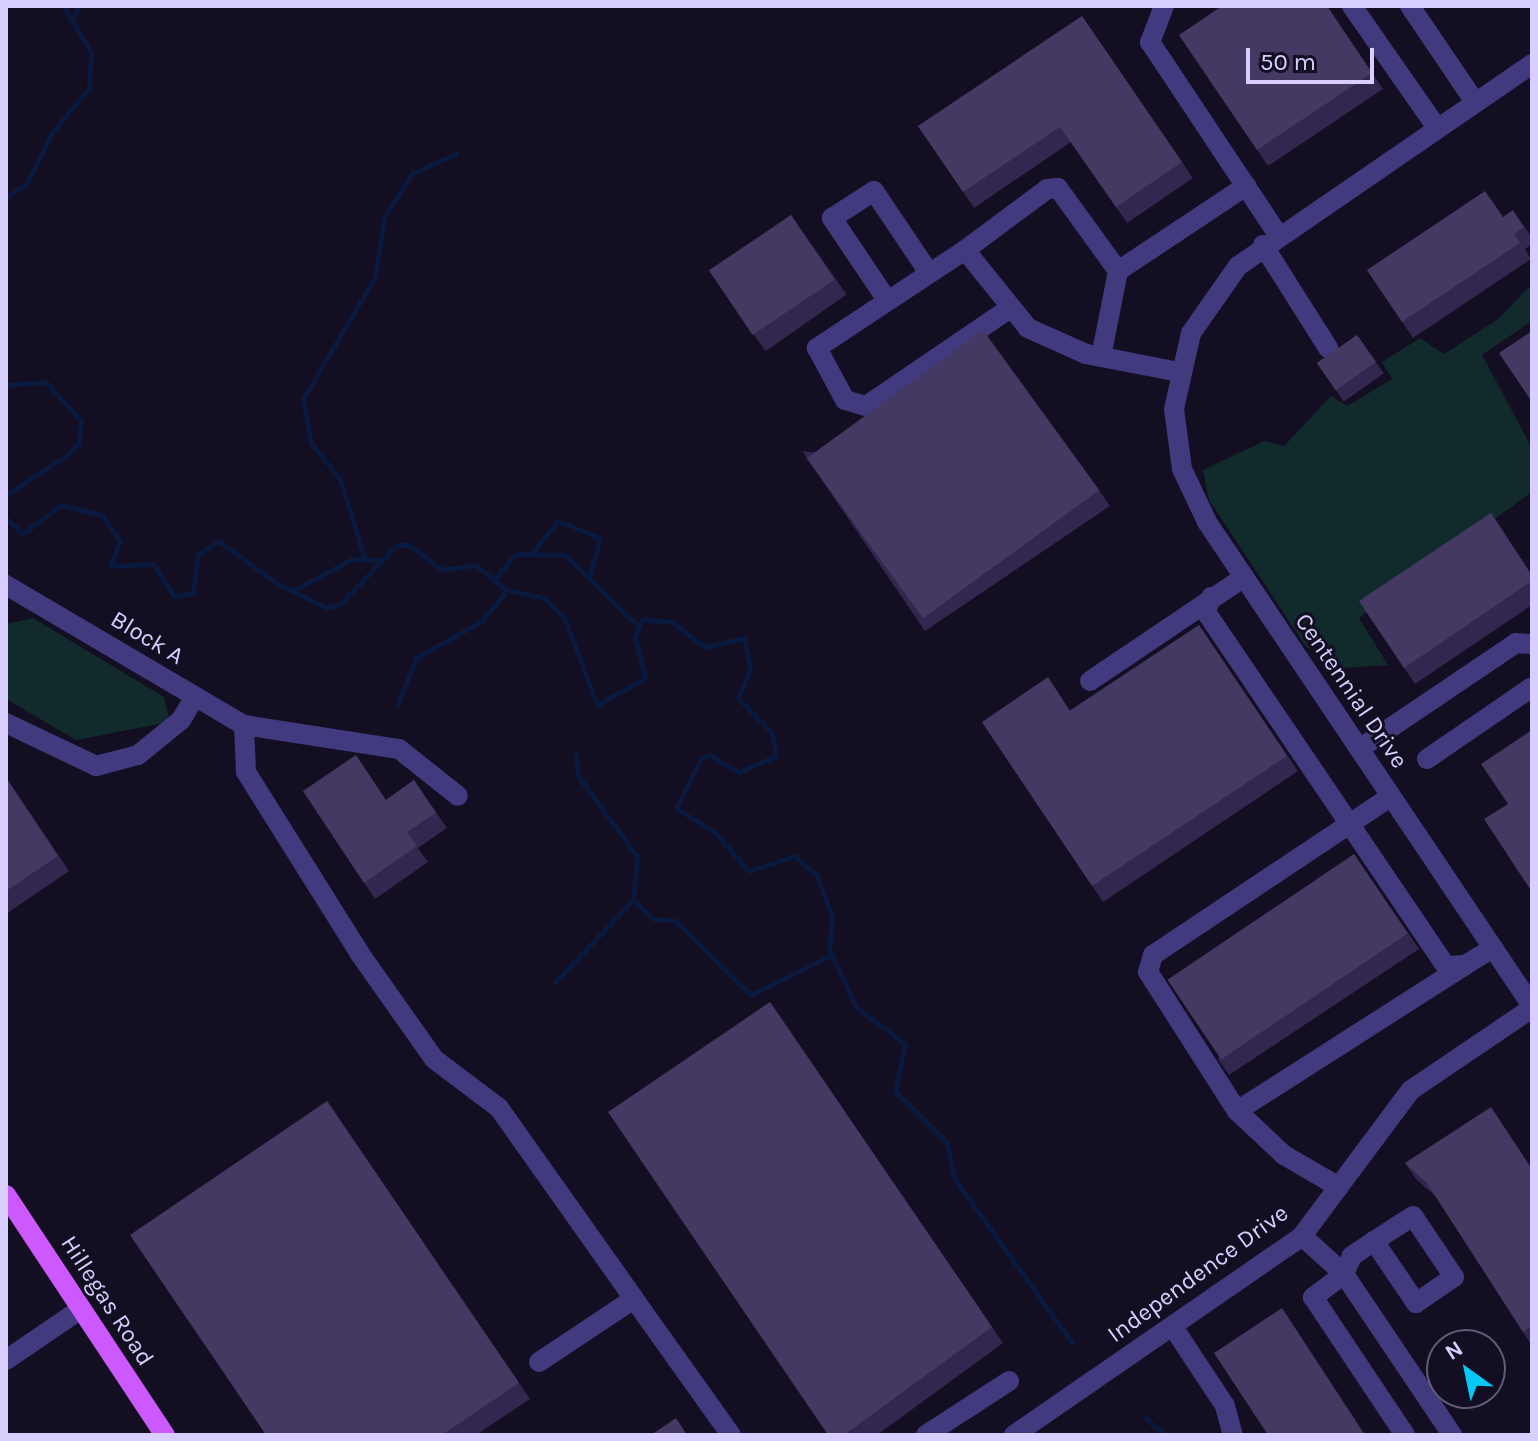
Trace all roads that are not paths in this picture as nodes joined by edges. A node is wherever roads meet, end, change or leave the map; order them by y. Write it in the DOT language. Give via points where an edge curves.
graph roads {
  1 [pos="1164,6"];
  2 [pos="1352,6"];
  3 [pos="1410,6"];
  4 [pos="1532,64"];
  5 [pos="1475,102"];
  6 [pos="1437,128"];
  7 [pos="1246,186"];
  8 [pos="1270,240"];
  9 [pos="965,250"];
  10 [pos="1118,271"];
  11 [pos="929,273"];
  12 [pos="887,300"];
  13 [pos="1007,310"];
  14 [pos="1328,348"];
  15 [pos="1101,357"];
  16 [pos="1178,379"];
  17 [pos="1244,577"];
  18 [pos="12,595"];
  19 [pos="1211,597"];
  20 [pos="1532,644"];
  21 [pos="1090,681"];
  22 [pos="1532,687"];
  23 [pos="195,697"];
  24 [pos="6,723"];
  25 [pos="244,725"];
  26 [pos="1359,749"];
  27 [pos="1427,759"];
  28 [pos="458,796"];
  29 [pos="1391,796"];
  30 [pos="1354,826"];
  31 [pos="1493,948"];
  32 [pos="1465,965"];
  33 [pos="1532,1007"];
  34 [pos="1237,1111"];
  35 [pos="1339,1187"];
  36 [pos="6,1195"];
  37 [pos="1302,1236"];
  38 [pos="1374,1241"];
  39 [pos="1344,1274"];
  40 [pos="634,1299"];
  41 [pos="81,1309"];
  42 [pos="1173,1327"];
  43 [pos="6,1360"];
  44 [pos="539,1362"];
  45 [pos="1009,1381"];
  46 [pos="165,1435"];
  47 [pos="731,1435"];
  48 [pos="926,1435"];
  49 [pos="1014,1435"];
  50 [pos="1233,1435"];
  51 [pos="1405,1435"];
  52 [pos="1452,1435"];
  1 -- 7 [label="street" via="1150,42"];
  2 -- 6 [label="street"];
  3 -- 5 [label="street"];
  4 -- 5 [label="street"];
  5 -- 6 [label="street"];
  6 -- 8 [label="street"];
  7 -- 8 [label="street"];
  7 -- 10 [label="street"];
  8 -- 14 [label="street"];
  8 -- 16 [label="street" via="1211,297"];
  9 -- 10 [label="street" via="1047,189 1058,188"];
  9 -- 11 [label="street"];
  9 -- 13 [label="street"];
  10 -- 15 [label="street"];
  11 -- 12 [label="street"];
  11 -- 12 [label="street" via="874,191 832,218"];
  12 -- 13 [label="street" via="817,348 815,357 855,406 866,406"];
  13 -- 15 [label="street" via="1028,328"];
  15 -- 16 [label="street"];
  16 -- 17 [label="street, Centennial Drive" via="1182,469"];
  17 -- 19 [label="street"];
  17 -- 26 [label="street, Centennial Drive"];
  18 -- 23 [label="street, Block A"];
  19 -- 21 [label="street"];
  19 -- 30 [label="street" via="1206,612"];
  20 -- 26 [label="street" via="1516,643"];
  22 -- 27 [label="street"];
  23 -- 24 [label="street" via="181,720 138,755 96,766"];
  23 -- 25 [label="street, Block A"];
  25 -- 28 [label="street" via="399,749 422,775"];
  25 -- 40 [label="street" via="246,772 360,954 434,1059 499,1108"];
  26 -- 29 [label="street, Centennial Drive"];
  29 -- 30 [label="street"];
  29 -- 31 [label="street, Centennial Drive"];
  30 -- 32 [label="street" via="1446,966"];
  30 -- 34 [label="street" via="1153,955 1148,972"];
  31 -- 32 [label="street"];
  31 -- 33 [label="street, Centennial Drive"];
  32 -- 34 [label="street"];
  33 -- 35 [label="street, Independence Drive" via="1411,1090"];
  34 -- 35 [label="street" via="1284,1155"];
  35 -- 37 [label="street, Independence Drive"];
  36 -- 41 [label="main road, Hillegas Road"];
  37 -- 39 [label="street"];
  37 -- 42 [label="street, Independence Drive"];
  38 -- 39 [label="street" via="1352,1256"];
  39 -- 51 [label="street" via="1313,1297"];
  39 -- 52 [label="street"];
  40 -- 44 [label="street"];
  40 -- 47 [label="street"];
  41 -- 43 [label="street"];
  41 -- 46 [label="main road, Hillegas Road"];
  42 -- 49 [label="street, Independence Drive"];
  42 -- 50 [label="street" via="1225,1406"];
  45 -- 48 [label="street"];
}
